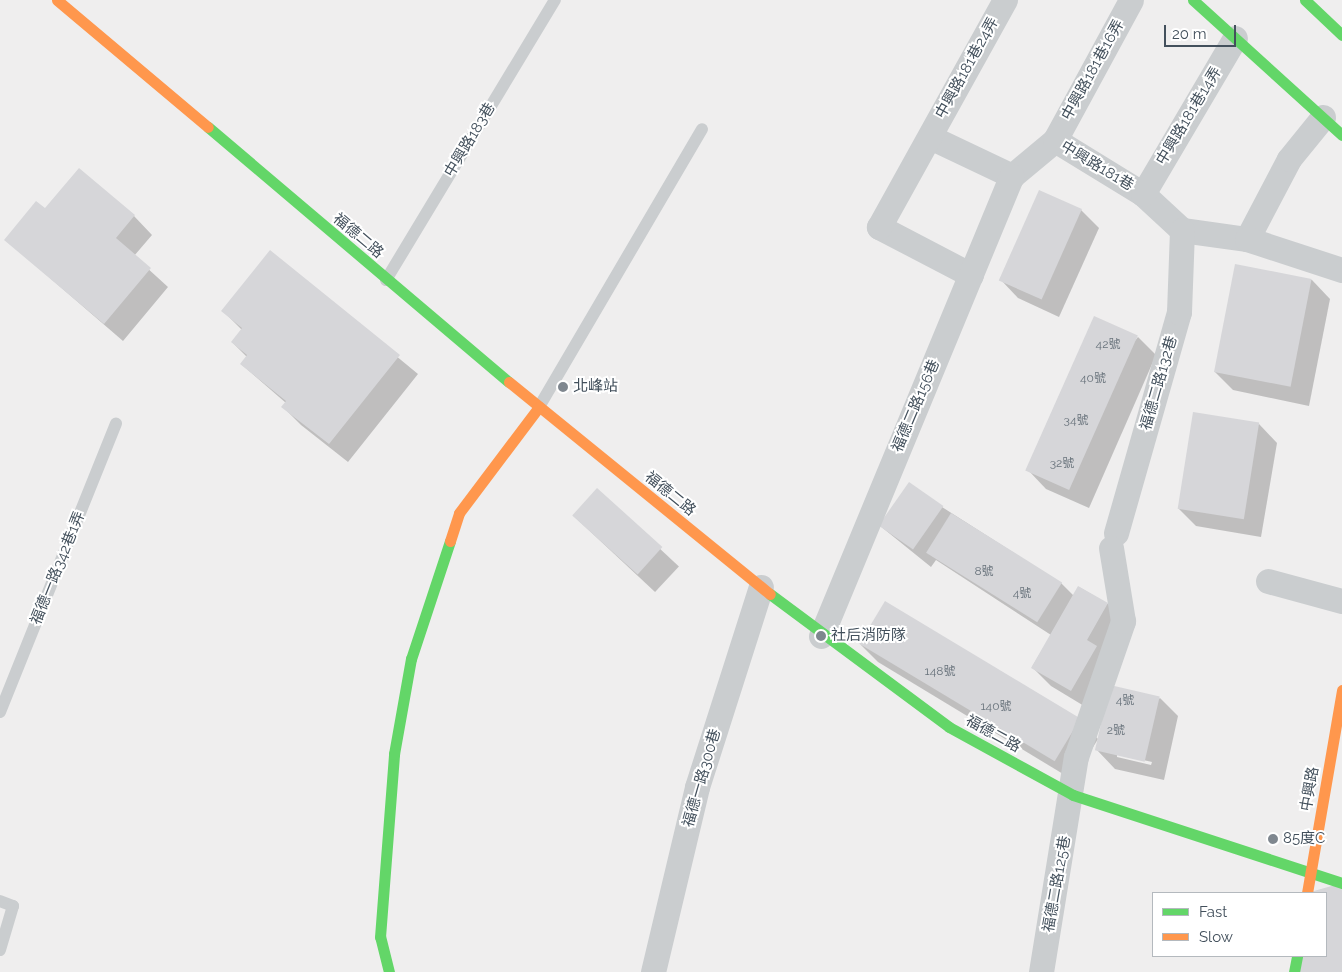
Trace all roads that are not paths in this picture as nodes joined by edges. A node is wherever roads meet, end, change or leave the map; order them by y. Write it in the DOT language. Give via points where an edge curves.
graph roads {
  1 [pos="57,0"];
  2 [pos="555,0"];
  3 [pos="1005,0"];
  4 [pos="1131,0"];
  5 [pos="1194,0"];
  6 [pos="1305,0"];
  7 [pos="1342,35"];
  8 [pos="1235,38"];
  9 [pos="1323,117"];
  10 [pos="702,129"];
  11 [pos="1342,135"];
  12 [pos="930,137"];
  13 [pos="1055,140"];
  14 [pos="1012,176"];
  15 [pos="1143,194"];
  16 [pos="1182,230"];
  17 [pos="1247,239"];
  18 [pos="1342,270"];
  19 [pos="971,275"];
  20 [pos="386,280"];
  21 [pos="539,407"];
  22 [pos="116,423"];
  23 [pos="1268,581"];
  24 [pos="761,587"];
  25 [pos="1342,601"];
  26 [pos="821,636"];
  27 [pos="1342,690"];
  28 [pos="0,712"];
  29 [pos="1073,795"];
  30 [pos="1311,873"];
  31 [pos="1342,883"];
  32 [pos="1307,892"];
  33 [pos="0,901"];
  34 [pos="0,950"];
  35 [pos="1297,957"];
  36 [pos="389,972"];
  37 [pos="653,972"];
  38 [pos="1041,972"];
  39 [pos="1294,972"];
  1 -- 20 [label="main road, 福德二路"];
  2 -- 20 [label="lane, 中興路183巷"];
  3 -- 12 [label="street, 中興路181巷24弄"];
  4 -- 13 [label="street, 中興路181巷16弄"];
  5 -- 8 [label="main road"];
  6 -- 7 [label="main road"];
  8 -- 9 [label="main road"];
  8 -- 15 [label="street, 中興路181巷14弄"];
  9 -- 11 [label="main road"];
  9 -- 17 [label="street" via="1289,159"];
  10 -- 21 [label="lane"];
  12 -- 14 [label="street"];
  12 -- 19 [label="street, 中興路181巷24弄" via="879,227"];
  13 -- 14 [label="street, 中興路181巷"];
  13 -- 15 [label="street, 中興路181巷"];
  14 -- 19 [label="street, 福德二路156巷"];
  15 -- 16 [label="street, 中興路181巷"];
  16 -- 17 [label="street"];
  16 -- 29 [label="street, 福德二路132巷" via="1179,312 1113,540 1123,622 1076,757"];
  17 -- 18 [label="street"];
  19 -- 26 [label="street, 福德二路156巷"];
  20 -- 21 [label="main road, 福德二路"];
  21 -- 24 [label="main road, 福德二路"];
  21 -- 36 [label="main road" via="459,513 411,659 394,754 380,937"];
  22 -- 28 [label="lane, 福德一路342巷1弄"];
  23 -- 25 [label="street"];
  24 -- 26 [label="main road, 福德二路"];
  24 -- 37 [label="street, 福德一路300巷" via="697,787"];
  26 -- 29 [label="main road, 福德二路" via="950,727"];
  27 -- 30 [label="main road, 中興路"];
  29 -- 30 [label="main road, 福德二路"];
  29 -- 38 [label="street, 福德二路125巷"];
  30 -- 31 [label="main road, 福德二路"];
  30 -- 32 [label="main road, 中興路"];
  33 -- 34 [label="lane" via="13,906"];
  35 -- 39 [label="main road"];
}
